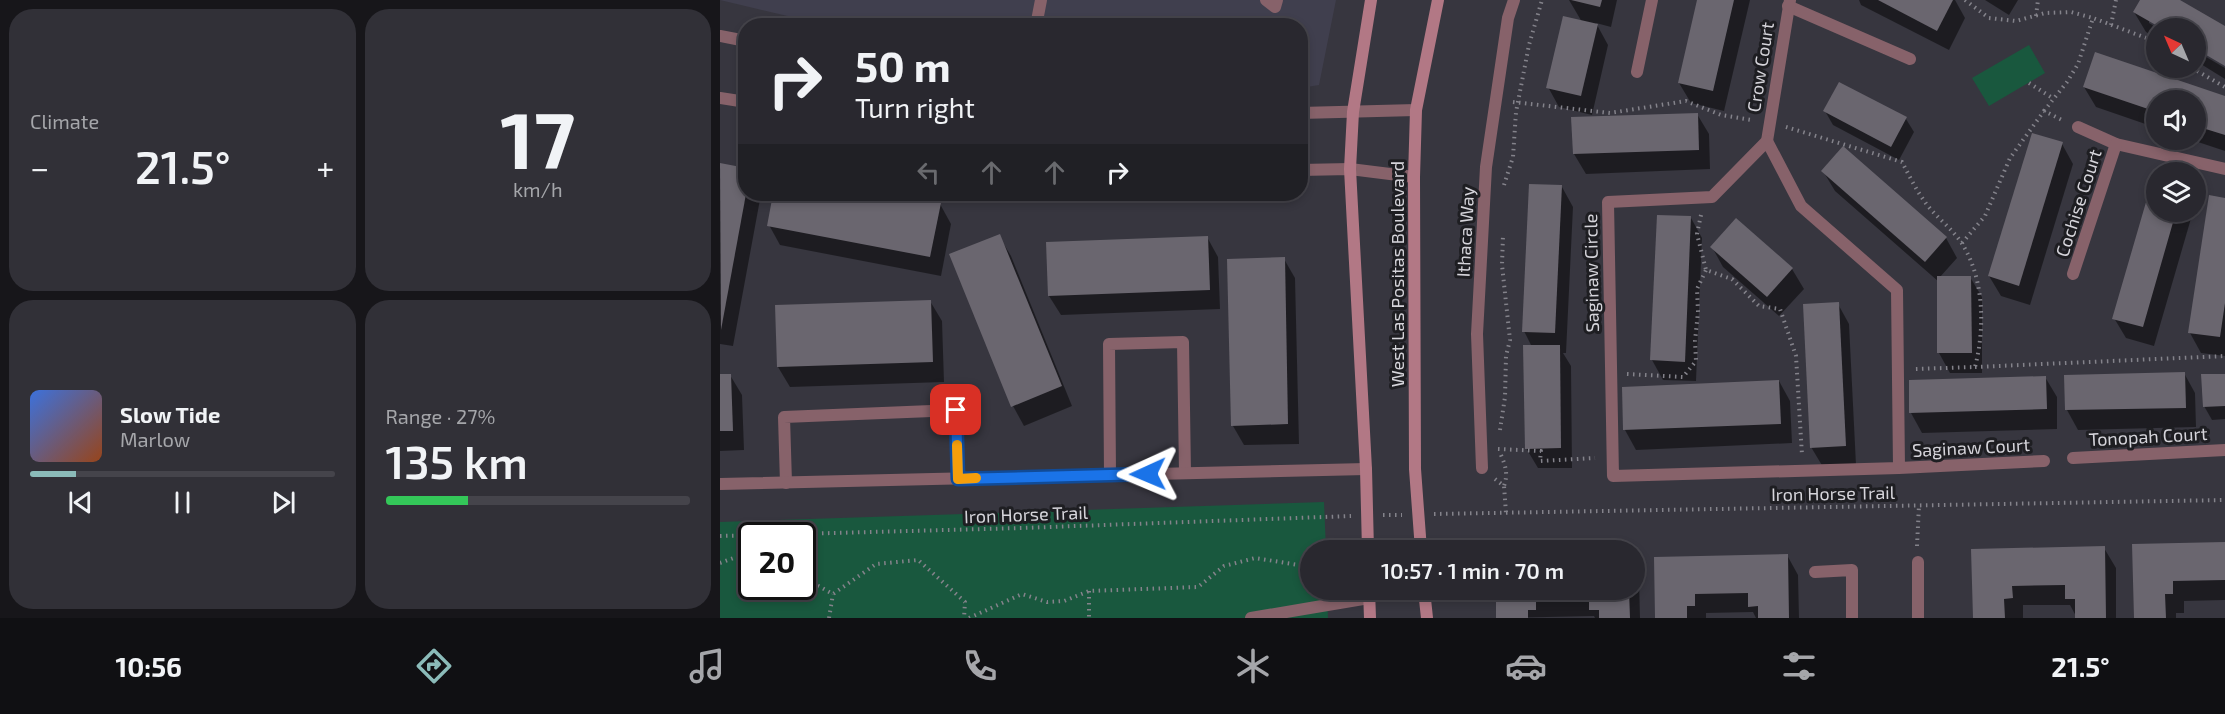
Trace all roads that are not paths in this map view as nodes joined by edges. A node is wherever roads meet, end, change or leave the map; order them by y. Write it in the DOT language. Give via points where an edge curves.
graph roads {
  1 [pos="1041,0"];
  2 [pos="1266,0"];
  3 [pos="1277,0"];
  4 [pos="1371,0"];
  5 [pos="1438,0"];
  6 [pos="1514,0"];
  7 [pos="1652,0"];
  8 [pos="1789,3"];
  9 [pos="1038,18"];
  10 [pos="720,36"];
  11 [pos="738,39"];
  12 [pos="1910,59"];
  13 [pos="1637,72"];
  14 [pos="720,98"];
  15 [pos="738,101"];
  16 [pos="1416,110"];
  17 [pos="1353,112"];
  18 [pos="1308,113"];
  19 [pos="2078,127"];
  20 [pos="1767,141"];
  21 [pos="2116,144"];
  22 [pos="1350,169"];
  23 [pos="2225,169"];
  24 [pos="1308,170"];
  25 [pos="1414,177"];
  26 [pos="2073,274"];
  27 [pos="2225,450"];
  28 [pos="2073,458"];
  29 [pos="2044,461"];
  30 [pos="1482,468"];
  31 [pos="1899,468"];
  32 [pos="1366,469"];
  33 [pos="1185,473"];
  34 [pos="1110,475"];
  35 [pos="958,479"];
  36 [pos="786,483"];
  37 [pos="720,484"];
  38 [pos="1368,540"];
  39 [pos="1421,540"];
  40 [pos="1918,562"];
  41 [pos="1815,572"];
  42 [pos="1340,600"];
  43 [pos="1369,600"];
  44 [pos="1425,600"];
  45 [pos="1251,618"];
  46 [pos="1370,618"];
  47 [pos="1427,618"];
  48 [pos="1852,618"];
  49 [pos="1918,618"];
  1 -- 9 [label="street"];
  2 -- 3 [label="street" via="1275,8"];
  4 -- 17 [label="main road, West Las Positas Boulevard"];
  5 -- 16 [label="main road, West Las Positas Boulevard"];
  6 -- 30 [label="street, Ithaca Way" via="1486,167 1478,334"];
  7 -- 13 [label="street"];
  8 -- 12 [label="street"];
  8 -- 20 [label="street, Crow Court"];
  10 -- 11 [label="street"];
  14 -- 15 [label="street"];
  16 -- 17 [label="street"];
  16 -- 25 [label="main road, West Las Positas Boulevard"];
  17 -- 18 [label="street"];
  17 -- 22 [label="main road, West Las Positas Boulevard"];
  19 -- 21 [label="street"];
  20 -- 31 [label="street" via="1801,206 1897,290"];
  20 -- 31 [label="street, Saginaw Circle" via="1713,197 1608,202 1613,476"];
  21 -- 23 [label="street"];
  21 -- 26 [label="street, Cochise Court"];
  22 -- 24 [label="street"];
  22 -- 25 [label="street"];
  22 -- 32 [label="main road, West Las Positas Boulevard"];
  25 -- 39 [label="main road, West Las Positas Boulevard" via="1415,469"];
  27 -- 28 [label="street, Tonopah Court"];
  29 -- 31 [label="street, Saginaw Court"];
  32 -- 33 [label="street"];
  32 -- 38 [label="main road, West Las Positas Boulevard"];
  33 -- 34 [label="street"];
  33 -- 34 [label="street" via="1184,342 1109,344"];
  34 -- 35 [label="street"];
  35 -- 36 [label="street"];
  35 -- 36 [label="street" via="956,410 784,417"];
  36 -- 37 [label="street"];
  40 -- 49 [label="street"];
  41 -- 48 [label="street" via="1852,570"];
  42 -- 45 [label="street"];
  43 -- 46 [label="main road"];
  44 -- 47 [label="main road"];
}
